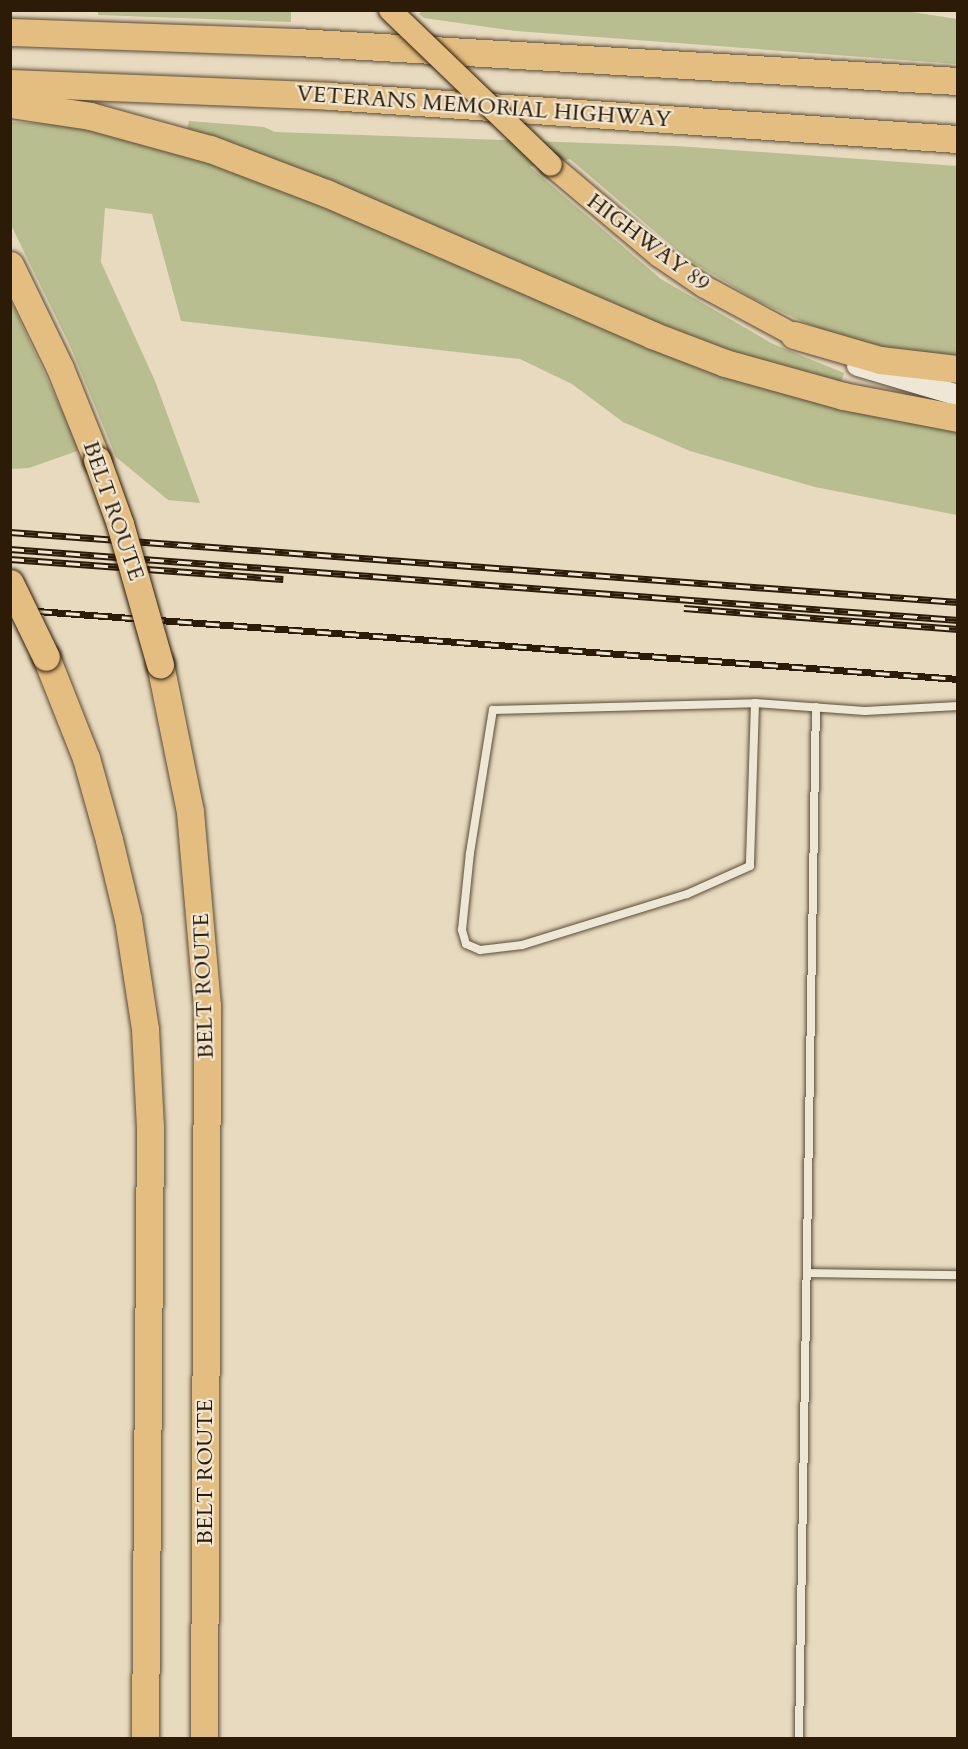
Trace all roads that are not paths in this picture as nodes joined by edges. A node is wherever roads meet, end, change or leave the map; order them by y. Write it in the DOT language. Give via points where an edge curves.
graph roads {
  1 [pos="390,10"];
  2 [pos="10,32"];
  3 [pos="957,81"];
  4 [pos="10,83"];
  5 [pos="10,104"];
  6 [pos="957,139"];
  7 [pos="10,265"];
  8 [pos="794,335"];
  9 [pos="957,369"];
  10 [pos="957,395"];
  11 [pos="957,418"];
  12 [pos="10,583"];
  13 [pos="755,703"];
  14 [pos="957,706"];
  15 [pos="816,707"];
  16 [pos="807,1273"];
  17 [pos="957,1275"];
  18 [pos="145,1738"];
  19 [pos="204,1738"];
  20 [pos="799,1738"];
  1 -- 8 [label="main road, HIGHWAY 89, bridge" via="551,165 658,256 705,287"];
  2 -- 3 [label="highway" via="297,42"];
  4 -- 6 [label="highway, VETERANS MEMORIAL HIGHWAY" via="330,96"];
  5 -- 11 [label="highway" via="90,116 210,149 326,193 725,363 843,396"];
  7 -- 19 [label="highway, BELT ROUTE, bridge" via="60,368 131,558 160,664 190,812 207,1005"];
  8 -- 9 [label="highway" via="880,360"];
  8 -- 10 [label="main road, HIGHWAY 89" via="861,367"];
  12 -- 18 [label="highway, bridge" via="46,657 86,758 128,919 145,1029 150,1127"];
  13 -- 13 [label="lane" via="750,866 687,894 522,945 480,950 466,944 462,930 470,853 493,710"];
  13 -- 15 [label="lane"];
  14 -- 15 [label="lane" via="865,711"];
  15 -- 16 [label="lane"];
  16 -- 17 [label="lane"];
  16 -- 20 [label="lane"];
}
